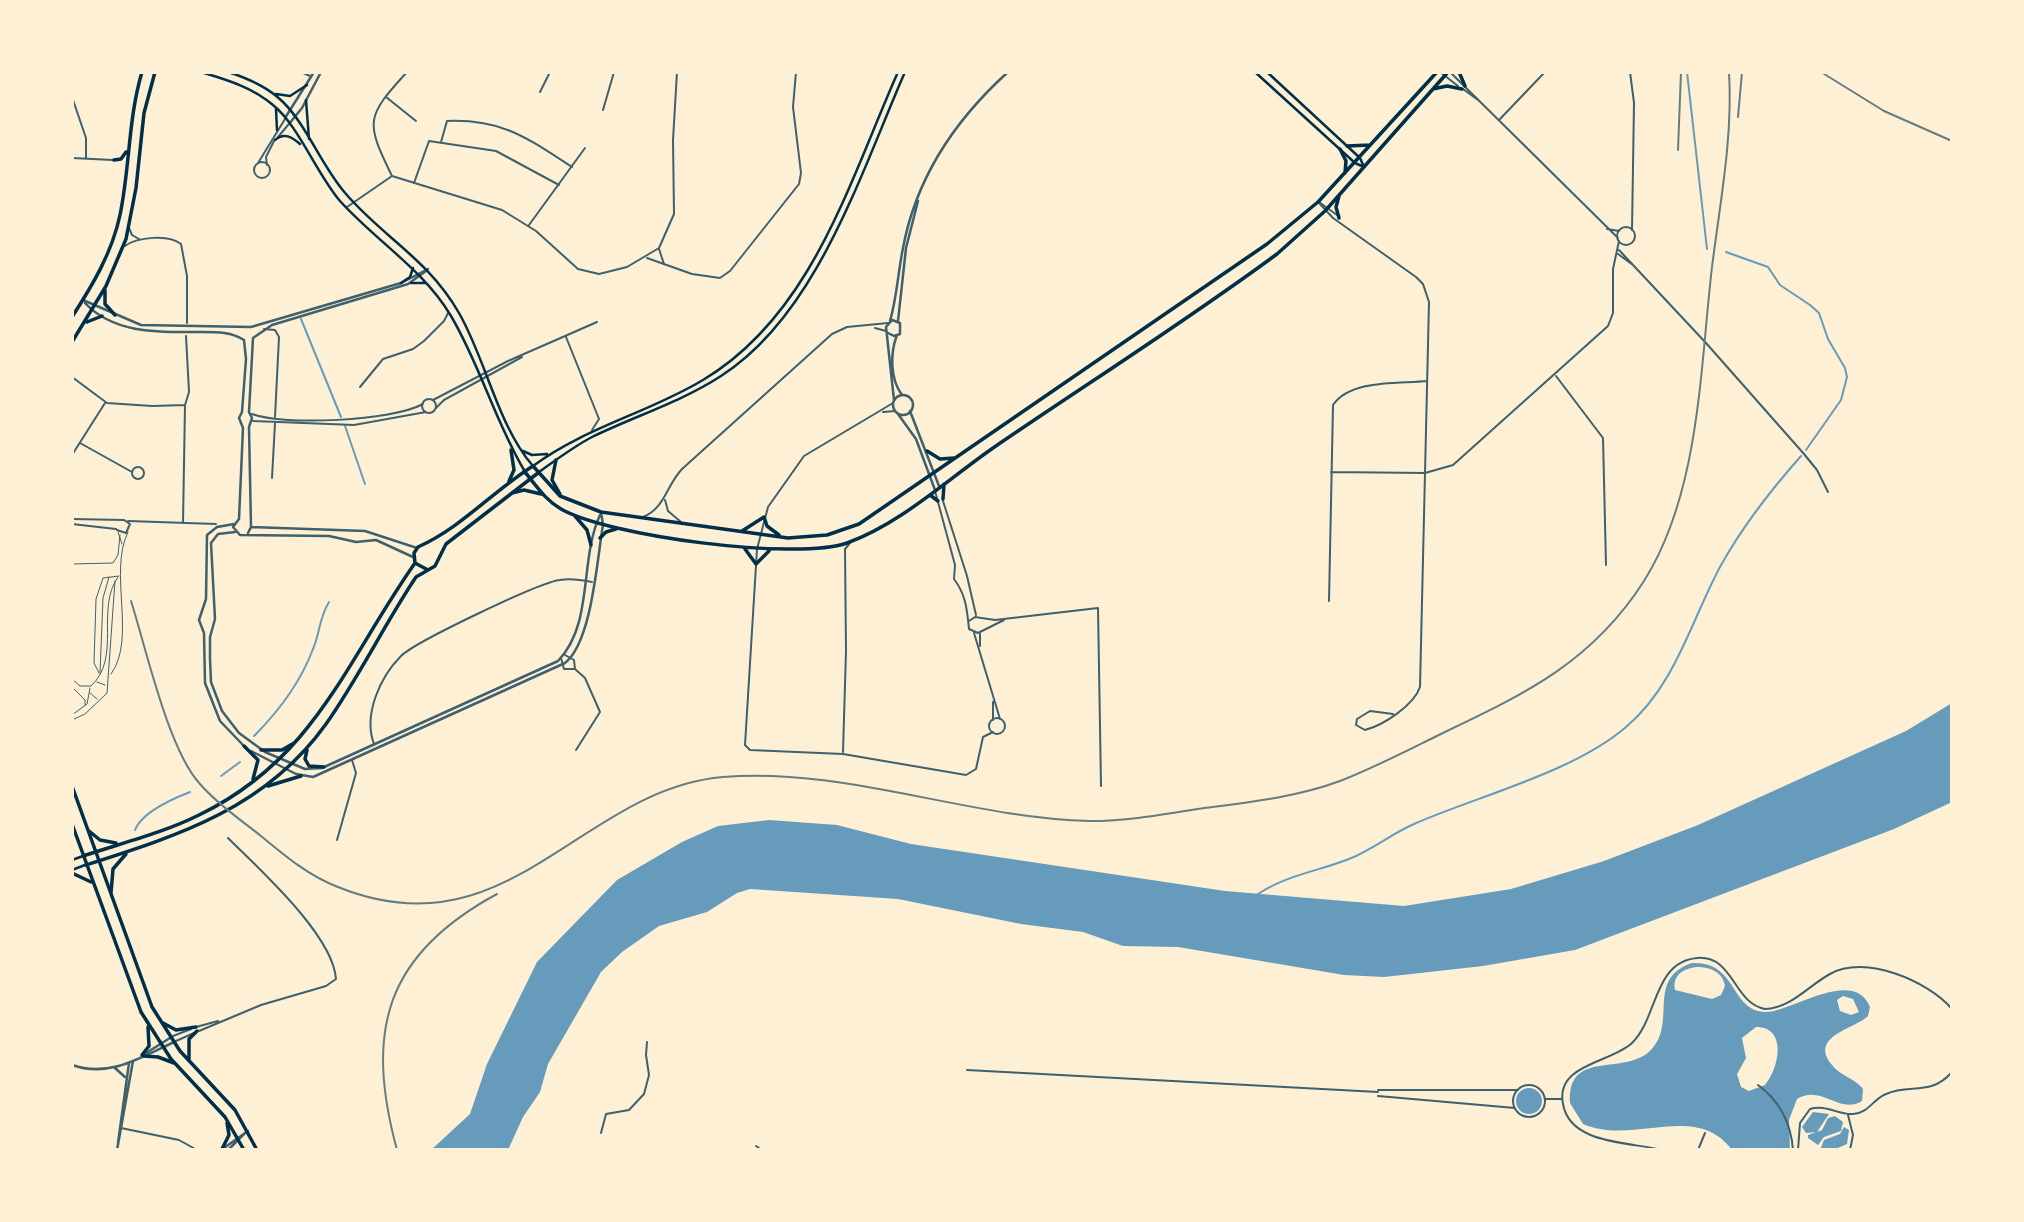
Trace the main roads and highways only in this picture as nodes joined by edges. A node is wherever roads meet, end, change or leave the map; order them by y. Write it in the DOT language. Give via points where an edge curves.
graph roads {
  1 [pos="155,72"];
  2 [pos="201,72"];
  3 [pos="228,72"];
  4 [pos="898,72"];
  5 [pos="905,72"];
  6 [pos="1255,72"];
  7 [pos="1267,72"];
  8 [pos="1444,72"];
  9 [pos="1459,72"];
  10 [pos="141,74"];
  11 [pos="307,85"];
  12 [pos="1432,90"];
  13 [pos="271,93"];
  14 [pos="306,100"];
  15 [pos="269,102"];
  16 [pos="277,131"];
  17 [pos="275,139"];
  18 [pos="309,142"];
  19 [pos="1372,144"];
  20 [pos="302,146"];
  21 [pos="1347,146"];
  22 [pos="1340,149"];
  23 [pos="127,150"];
  24 [pos="1360,158"];
  25 [pos="1355,163"];
  26 [pos="1364,166"];
  27 [pos="125,167"];
  28 [pos="1344,174"];
  29 [pos="1340,194"];
  30 [pos="1339,218"];
  31 [pos="413,268"];
  32 [pos="401,283"];
  33 [pos="411,283"];
  34 [pos="427,284"];
  35 [pos="106,286"];
  36 [pos="102,316"];
  37 [pos="115,316"];
  38 [pos="72,317"];
  39 [pos="82,325"];
  40 [pos="72,342"];
  41 [pos="512,450"];
  42 [pos="521,450"];
  43 [pos="927,451"];
  44 [pos="550,453"];
  45 [pos="959,457"];
  46 [pos="556,460"];
  47 [pos="533,466"];
  48 [pos="524,471"];
  49 [pos="539,472"];
  50 [pos="530,478"];
  51 [pos="945,482"];
  52 [pos="506,486"];
  53 [pos="509,494"];
  54 [pos="543,495"];
  55 [pos="928,495"];
  56 [pos="561,496"];
  57 [pos="573,514"];
  58 [pos="618,528"];
  59 [pos="738,531"];
  60 [pos="784,537"];
  61 [pos="600,538"];
  62 [pos="592,545"];
  63 [pos="432,546"];
  64 [pos="736,546"];
  65 [pos="771,550"];
  66 [pos="439,556"];
  67 [pos="414,560"];
  68 [pos="428,570"];
  69 [pos="299,741"];
  70 [pos="244,746"];
  71 [pos="307,747"];
  72 [pos="261,750"];
  73 [pos="324,768"];
  74 [pos="301,776"];
  75 [pos="250,784"];
  76 [pos="72,786"];
  77 [pos="262,788"];
  78 [pos="72,825"];
  79 [pos="86,828"];
  80 [pos="121,843"];
  81 [pos="96,851"];
  82 [pos="131,851"];
  83 [pos="83,856"];
  84 [pos="72,857"];
  85 [pos="99,861"];
  86 [pos="86,865"];
  87 [pos="72,872"];
  88 [pos="96,890"];
  89 [pos="111,895"];
  90 [pos="159,1019"];
  91 [pos="148,1025"];
  92 [pos="190,1062"];
  93 [pos="176,1064"];
  94 [pos="225,1117"];
  95 [pos="221,1150"];
  96 [pos="230,1150"];
  97 [pos="238,1150"];
  98 [pos="244,1150"];
  99 [pos="257,1150"];
  1 -- 35 [label="main road" via="144,113 129,226"];
  2 -- 15 [label="main road" via="247,88"];
  3 -- 13 [label="main road"];
  4 -- 44 [label="main road" via="814,259 785,307 721,369"];
  5 -- 46 [label="main road" via="816,271 768,336 741,362 705,386 590,438"];
  6 -- 22 [label="main road"];
  7 -- 21 [label="main road"];
  8 -- 12 [label="main road"];
  8 -- 19 [label="main road"];
  9 -- 12 [label="main road" via="1463,87"];
  10 -- 23 [label="main road"];
  11 -- 13 [label="main road" via="290,96"];
  12 -- 26 [label="main road"];
  13 -- 18 [label="main road" via="295,117"];
  14 -- 18 [label="main road"];
  15 -- 16 [label="main road" via="277,111"];
  15 -- 20 [label="main road"];
  17 -- 20 [label="main road" via="291,137"];
  18 -- 42 [label="main road" via="353,202 428,269 461,316"];
  19 -- 21 [label="main road"];
  19 -- 24 [label="main road"];
  20 -- 31 [label="main road" via="347,207"];
  21 -- 24 [label="main road"];
  22 -- 25 [label="main road"];
  22 -- 28 [label="main road" via="1346,162"];
  23 -- 27 [label="main road"];
  23 -- 27 [label="main road" via="114,160"];
  24 -- 25 [label="main road"];
  24 -- 26 [label="main road"];
  25 -- 26 [label="main road"];
  25 -- 28 [label="main road"];
  26 -- 29 [label="main road"];
  27 -- 38 [label="main road" via="112,239"];
  28 -- 45 [label="main road" via="1246,259"];
  29 -- 30 [label="main road"];
  29 -- 51 [label="main road" via="1254,271"];
  31 -- 32 [label="main road"];
  31 -- 34 [label="main road"];
  33 -- 34 [label="main road"];
  34 -- 41 [label="main road" via="455,323"];
  35 -- 37 [label="main road" via="106,304"];
  35 -- 39 [label="main road"];
  36 -- 39 [label="main road"];
  39 -- 40 [label="main road"];
  41 -- 48 [label="main road"];
  41 -- 52 [label="main road" via="513,470"];
  42 -- 44 [label="main road" via="532,455"];
  42 -- 47 [label="main road"];
  43 -- 45 [label="main road" via="940,459"];
  44 -- 47 [label="main road"];
  45 -- 60 [label="main road" via="846,529 827,535"];
  46 -- 49 [label="main road"];
  46 -- 56 [label="main road" via="552,480"];
  47 -- 48 [label="main road"];
  47 -- 49 [label="main road"];
  48 -- 50 [label="main road"];
  48 -- 52 [label="main road"];
  49 -- 50 [label="main road"];
  49 -- 56 [label="main road"];
  50 -- 53 [label="main road"];
  50 -- 54 [label="main road"];
  51 -- 55 [label="main road"];
  51 -- 55 [label="main road" via="941,500"];
  52 -- 63 [label="main road"];
  53 -- 54 [label="main road" via="524,490"];
  53 -- 66 [label="main road" via="446,544"];
  54 -- 57 [label="main road"];
  55 -- 65 [label="main road" via="854,540 813,550"];
  56 -- 59 [label="main road" via="601,512"];
  57 -- 58 [label="main road"];
  57 -- 62 [label="main road" via="587,530"];
  58 -- 61 [label="main road"];
  58 -- 64 [label="main road"];
  59 -- 60 [label="main road"];
  59 -- 60 [label="main road" via="764,517 771,531"];
  63 -- 66 [label="main road"];
  63 -- 67 [label="main road" via="417,548"];
  64 -- 65 [label="main road"];
  64 -- 65 [label="main road" via="747,550 756,564"];
  66 -- 68 [label="main road"];
  67 -- 68 [label="main road"];
  67 -- 69 [label="main road"];
  68 -- 71 [label="main road" via="416,577 333,713"];
  69 -- 72 [label="main road" via="282,750"];
  69 -- 75 [label="main road"];
  70 -- 75 [label="main road" via="259,764"];
  71 -- 73 [label="main road" via="306,763"];
  71 -- 77 [label="main road"];
  74 -- 77 [label="main road"];
  75 -- 80 [label="main road" via="198,816"];
  76 -- 79 [label="main road"];
  77 -- 82 [label="main road" via="203,825"];
  78 -- 83 [label="main road"];
  78 -- 84 [label="main road"];
  79 -- 80 [label="main road" via="100,840"];
  79 -- 81 [label="main road"];
  80 -- 81 [label="main road"];
  81 -- 83 [label="main road"];
  81 -- 85 [label="main road"];
  82 -- 85 [label="main road"];
  82 -- 89 [label="main road" via="113,869"];
  83 -- 84 [label="main road"];
  83 -- 86 [label="main road"];
  85 -- 86 [label="main road"];
  85 -- 89 [label="main road"];
  86 -- 87 [label="main road"];
  86 -- 88 [label="main road"];
  87 -- 88 [label="main road" via="87,878"];
  88 -- 91 [label="main road"];
  89 -- 90 [label="main road"];
  90 -- 92 [label="main road"];
  90 -- 92 [label="main road" via="176,1030 196,1029 187,1047"];
  91 -- 93 [label="main road"];
  91 -- 93 [label="main road" via="149,1046 143,1056"];
  92 -- 99 [label="main road" via="235,1110"];
  93 -- 94 [label="main road"];
  94 -- 95 [label="main road" via="229,1135"];
  94 -- 98 [label="main road"];
  96 -- 97 [label="main road"];
}
